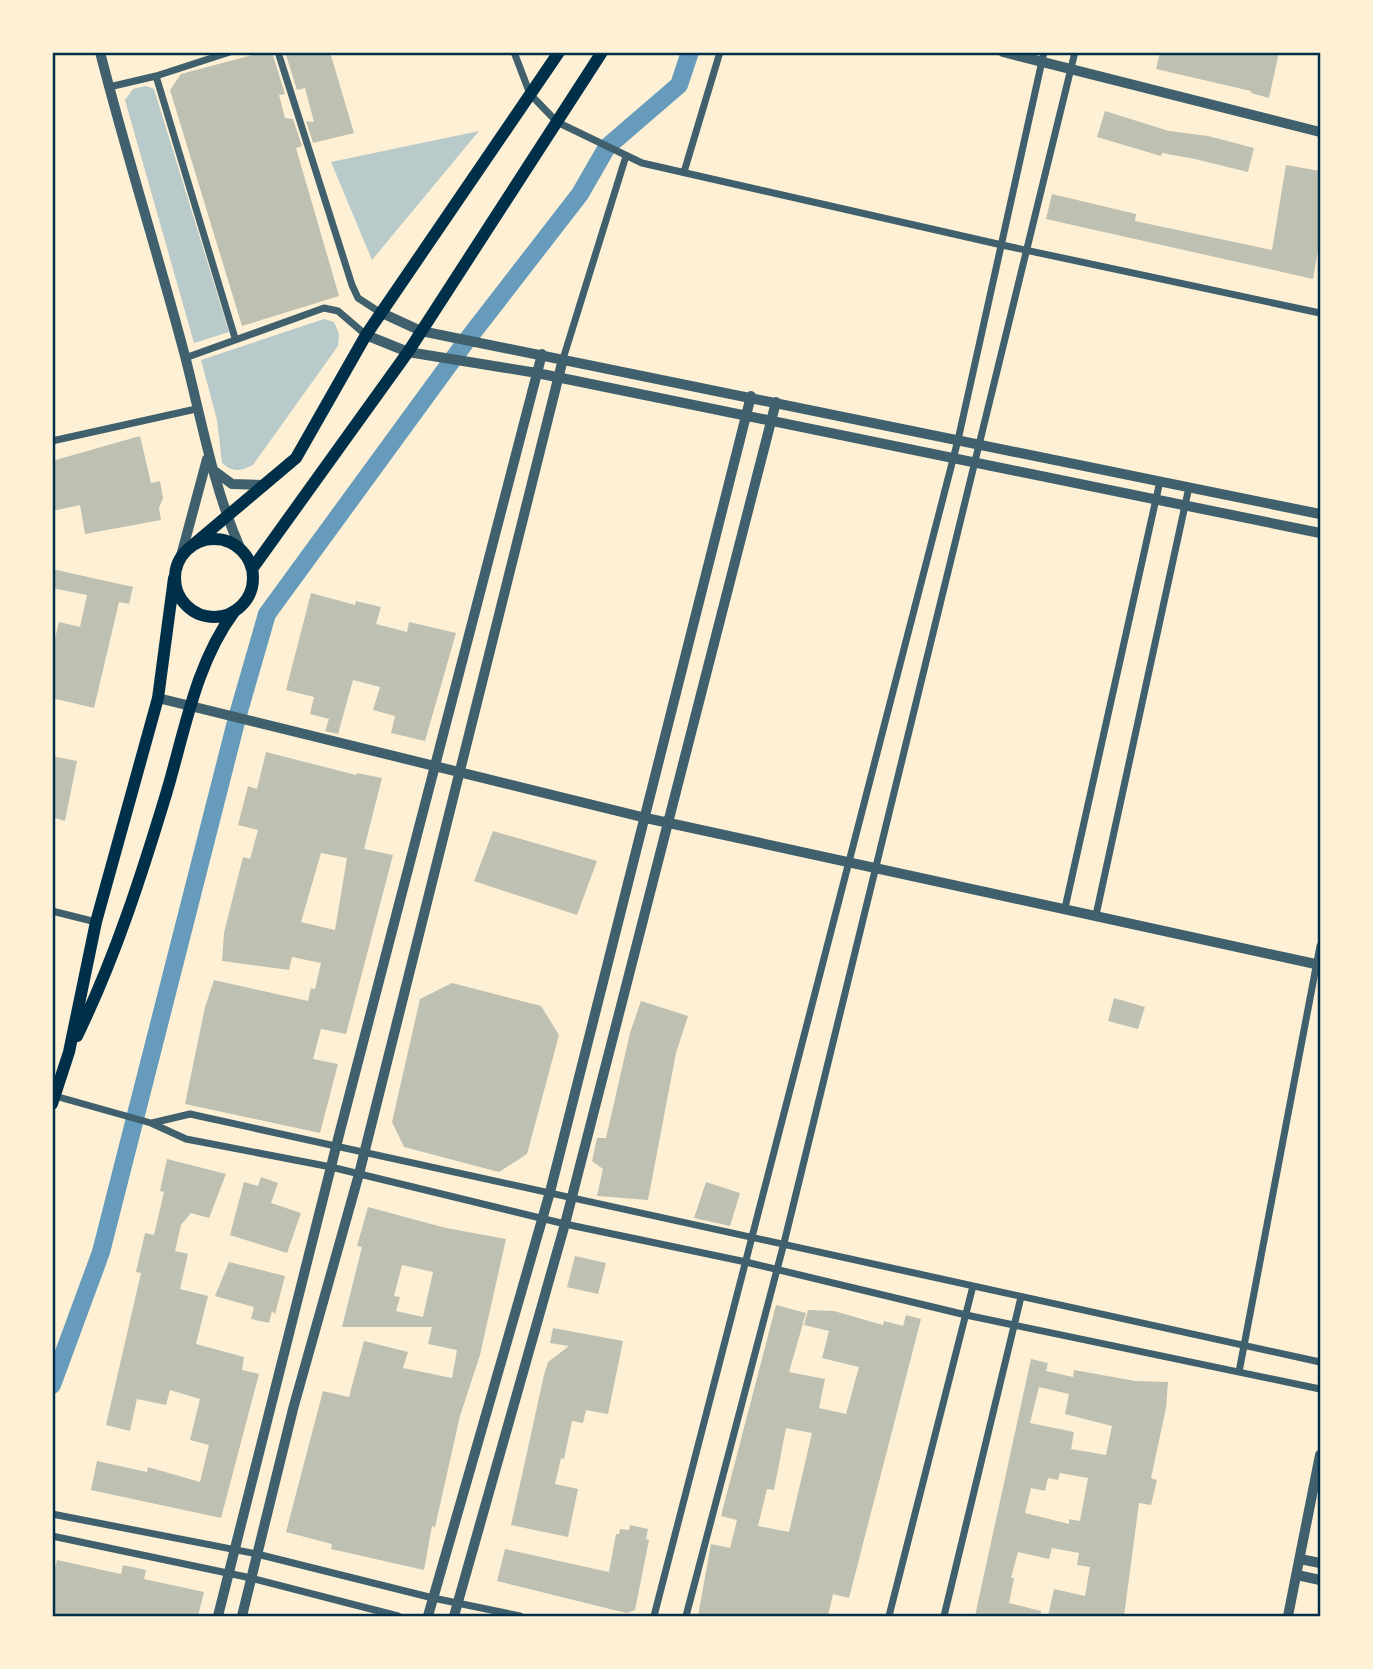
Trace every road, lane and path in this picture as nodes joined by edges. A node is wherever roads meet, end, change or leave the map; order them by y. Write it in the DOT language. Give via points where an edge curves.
graph roads {
  1 [pos="100,52"];
  2 [pos="230,52"];
  3 [pos="278,52"];
  4 [pos="514,52"];
  5 [pos="559,52"];
  6 [pos="602,52"];
  7 [pos="720,52"];
  8 [pos="1003,52"];
  9 [pos="1075,52"];
  10 [pos="1043,57"];
  11 [pos="1070,70"];
  12 [pos="156,76"];
  13 [pos="109,87"];
  14 [pos="530,94"];
  15 [pos="557,122"];
  16 [pos="1321,132"];
  17 [pos="626,156"];
  18 [pos="684,172"];
  19 [pos="1002,245"];
  20 [pos="1026,250"];
  21 [pos="382,313"];
  22 [pos="1321,313"];
  23 [pos="421,331"];
  24 [pos="366,335"];
  25 [pos="235,338"];
  26 [pos="408,352"];
  27 [pos="542,355"];
  28 [pos="185,358"];
  29 [pos="563,359"];
  30 [pos="537,373"];
  31 [pos="558,377"];
  32 [pos="751,396"];
  33 [pos="776,402"];
  34 [pos="196,409"];
  35 [pos="747,415"];
  36 [pos="771,421"];
  37 [pos="958,440"];
  38 [pos="52,441"];
  39 [pos="978,444"];
  40 [pos="953,458"];
  41 [pos="209,461"];
  42 [pos="974,462"];
  43 [pos="1160,481"];
  44 [pos="265,485"];
  45 [pos="1189,487"];
  46 [pos="1156,499"];
  47 [pos="1185,505"];
  48 [pos="1321,514"];
  49 [pos="226,517"];
  50 [pos="1321,533"];
  51 [pos="194,544"];
  52 [pos="241,550"];
  53 [pos="181,556"];
  54 [pos="252,569"];
  55 [pos="174,578"];
  56 [pos="234,612"];
  57 [pos="158,698"];
  58 [pos="192,708"];
  59 [pos="436,764"];
  60 [pos="459,771"];
  61 [pos="646,818"];
  62 [pos="667,822"];
  63 [pos="848,863"];
  64 [pos="874,869"];
  65 [pos="1065,908"];
  66 [pos="52,911"];
  67 [pos="1096,915"];
  68 [pos="96,922"];
  69 [pos="1321,946"];
  70 [pos="1319,965"];
  71 [pos="69,1052"];
  72 [pos="54,1100"];
  73 [pos="151,1123"];
  74 [pos="336,1146"];
  75 [pos="364,1152"];
  76 [pos="331,1167"];
  77 [pos="359,1174"];
  78 [pos="550,1192"];
  79 [pos="572,1197"];
  80 [pos="543,1218"];
  81 [pos="565,1224"];
  82 [pos="753,1236"];
  83 [pos="784,1243"];
  84 [pos="746,1262"];
  85 [pos="777,1270"];
  86 [pos="973,1286"];
  87 [pos="1021,1297"];
  88 [pos="966,1315"];
  89 [pos="1015,1323"];
  90 [pos="1246,1346"];
  91 [pos="1321,1362"];
  92 [pos="1239,1372"];
  93 [pos="1321,1389"];
  94 [pos="1321,1455"];
  95 [pos="52,1514"];
  96 [pos="52,1536"];
  97 [pos="236,1550"];
  98 [pos="257,1554"];
  99 [pos="1300,1559"];
  100 [pos="1321,1563"];
  101 [pos="229,1575"];
  102 [pos="1297,1575"];
  103 [pos="251,1578"];
  104 [pos="1321,1580"];
  105 [pos="433,1598"];
  106 [pos="457,1604"];
  107 [pos="218,1616"];
  108 [pos="242,1616"];
  109 [pos="398,1616"];
  110 [pos="428,1616"];
  111 [pos="454,1616"];
  112 [pos="520,1616"];
  113 [pos="654,1616"];
  114 [pos="686,1616"];
  115 [pos="889,1616"];
  116 [pos="944,1616"];
  117 [pos="1288,1616"];
  1 -- 13 [label="street"];
  2 -- 12 [label="street"];
  3 -- 21 [label="street" via="352,285 358,298"];
  4 -- 14 [label="street"];
  5 -- 14 [label="main road"];
  6 -- 15 [label="main road"];
  7 -- 18 [label="street"];
  8 -- 10 [label="street"];
  9 -- 11 [label="street"];
  10 -- 11 [label="street"];
  10 -- 19 [label="street"];
  11 -- 16 [label="street"];
  11 -- 20 [label="street"];
  12 -- 13 [label="street"];
  12 -- 25 [label="street"];
  13 -- 28 [label="street"];
  14 -- 15 [label="street"];
  14 -- 21 [label="main road"];
  15 -- 17 [label="street"];
  15 -- 23 [label="main road"];
  17 -- 18 [label="street"];
  17 -- 29 [label="street"];
  18 -- 19 [label="street"];
  19 -- 20 [label="street"];
  19 -- 37 [label="street"];
  20 -- 22 [label="street"];
  20 -- 39 [label="street"];
  21 -- 23 [label="street"];
  21 -- 24 [label="main road"];
  23 -- 26 [label="main road"];
  23 -- 27 [label="street"];
  24 -- 25 [label="street" via="338,310 324,309"];
  24 -- 26 [label="street"];
  24 -- 44 [label="main road" via="296,458"];
  25 -- 28 [label="street"];
  26 -- 30 [label="street"];
  26 -- 54 [label="main road"];
  27 -- 29 [label="street"];
  27 -- 30 [label="street"];
  28 -- 34 [label="street"];
  29 -- 31 [label="street"];
  29 -- 32 [label="street"];
  30 -- 31 [label="street"];
  30 -- 59 [label="street"];
  31 -- 35 [label="street"];
  31 -- 60 [label="street"];
  32 -- 33 [label="street"];
  32 -- 35 [label="street"];
  33 -- 36 [label="street"];
  33 -- 37 [label="street"];
  34 -- 38 [label="street"];
  34 -- 41 [label="street"];
  35 -- 36 [label="street"];
  35 -- 61 [label="street"];
  36 -- 40 [label="street"];
  36 -- 62 [label="street"];
  37 -- 39 [label="street"];
  37 -- 40 [label="street"];
  39 -- 42 [label="street"];
  39 -- 43 [label="street"];
  40 -- 42 [label="street"];
  40 -- 63 [label="street"];
  41 -- 44 [label="street" via="232,484"];
  41 -- 49 [label="street"];
  41 -- 53 [label="street"];
  42 -- 46 [label="street"];
  42 -- 64 [label="street"];
  43 -- 45 [label="street"];
  43 -- 46 [label="street"];
  44 -- 49 [label="main road"];
  45 -- 47 [label="street"];
  45 -- 48 [label="street"];
  46 -- 47 [label="street"];
  46 -- 65 [label="street"];
  47 -- 50 [label="street"];
  47 -- 67 [label="street"];
  49 -- 51 [label="main road"];
  49 -- 52 [label="street"];
  51 -- 52 [label="main road" via="218,539"];
  51 -- 53 [label="main road"];
  52 -- 54 [label="main road"];
  53 -- 55 [label="main road"];
  54 -- 56 [label="main road" via="250,593"];
  55 -- 56 [label="main road" via="178,595 189,609 211,618"];
  55 -- 57 [label="main road"];
  56 -- 58 [label="main road" via="206,657"];
  57 -- 58 [label="street"];
  57 -- 68 [label="main road"];
  58 -- 59 [label="street"];
  58 -- 71 [label="main road" via="141,874 97,996"];
  59 -- 60 [label="street"];
  59 -- 74 [label="street"];
  60 -- 61 [label="street"];
  60 -- 75 [label="street"];
  61 -- 62 [label="street"];
  61 -- 78 [label="street"];
  62 -- 63 [label="street"];
  62 -- 79 [label="street"];
  63 -- 64 [label="street"];
  63 -- 82 [label="street"];
  64 -- 65 [label="street"];
  64 -- 83 [label="street"];
  65 -- 67 [label="street"];
  66 -- 68 [label="street"];
  67 -- 70 [label="street"];
  68 -- 71 [label="main road"];
  69 -- 70 [label="street"];
  70 -- 90 [label="street"];
  71 -- 72 [label="main road"];
  72 -- 73 [label="street"];
  73 -- 74 [label="street" via="190,1114"];
  73 -- 76 [label="street" via="186,1139"];
  74 -- 75 [label="street"];
  74 -- 76 [label="street"];
  75 -- 77 [label="street"];
  75 -- 78 [label="street"];
  76 -- 77 [label="street"];
  76 -- 97 [label="street"];
  77 -- 80 [label="street"];
  77 -- 98 [label="street"];
  78 -- 79 [label="street"];
  78 -- 80 [label="street"];
  79 -- 81 [label="street"];
  79 -- 82 [label="street"];
  80 -- 81 [label="street"];
  80 -- 105 [label="street"];
  81 -- 84 [label="street"];
  81 -- 106 [label="street"];
  82 -- 83 [label="street"];
  82 -- 84 [label="street"];
  83 -- 85 [label="street"];
  83 -- 86 [label="street"];
  84 -- 85 [label="street"];
  84 -- 113 [label="street"];
  85 -- 88 [label="street"];
  85 -- 114 [label="street"];
  86 -- 87 [label="street"];
  86 -- 88 [label="street"];
  87 -- 89 [label="street"];
  87 -- 90 [label="street"];
  88 -- 89 [label="street"];
  88 -- 115 [label="street"];
  89 -- 92 [label="street"];
  89 -- 116 [label="street"];
  90 -- 91 [label="street"];
  90 -- 92 [label="street"];
  92 -- 93 [label="street"];
  94 -- 99 [label="street"];
  95 -- 97 [label="street"];
  96 -- 101 [label="street"];
  97 -- 98 [label="street"];
  97 -- 101 [label="street"];
  98 -- 103 [label="street"];
  98 -- 105 [label="street"];
  99 -- 100 [label="street"];
  99 -- 102 [label="street"];
  101 -- 103 [label="street"];
  101 -- 107 [label="street"];
  102 -- 104 [label="street"];
  102 -- 117 [label="street"];
  103 -- 108 [label="street"];
  103 -- 109 [label="street"];
  105 -- 106 [label="street"];
  105 -- 110 [label="street"];
  106 -- 111 [label="street"];
  106 -- 112 [label="street"];
}
